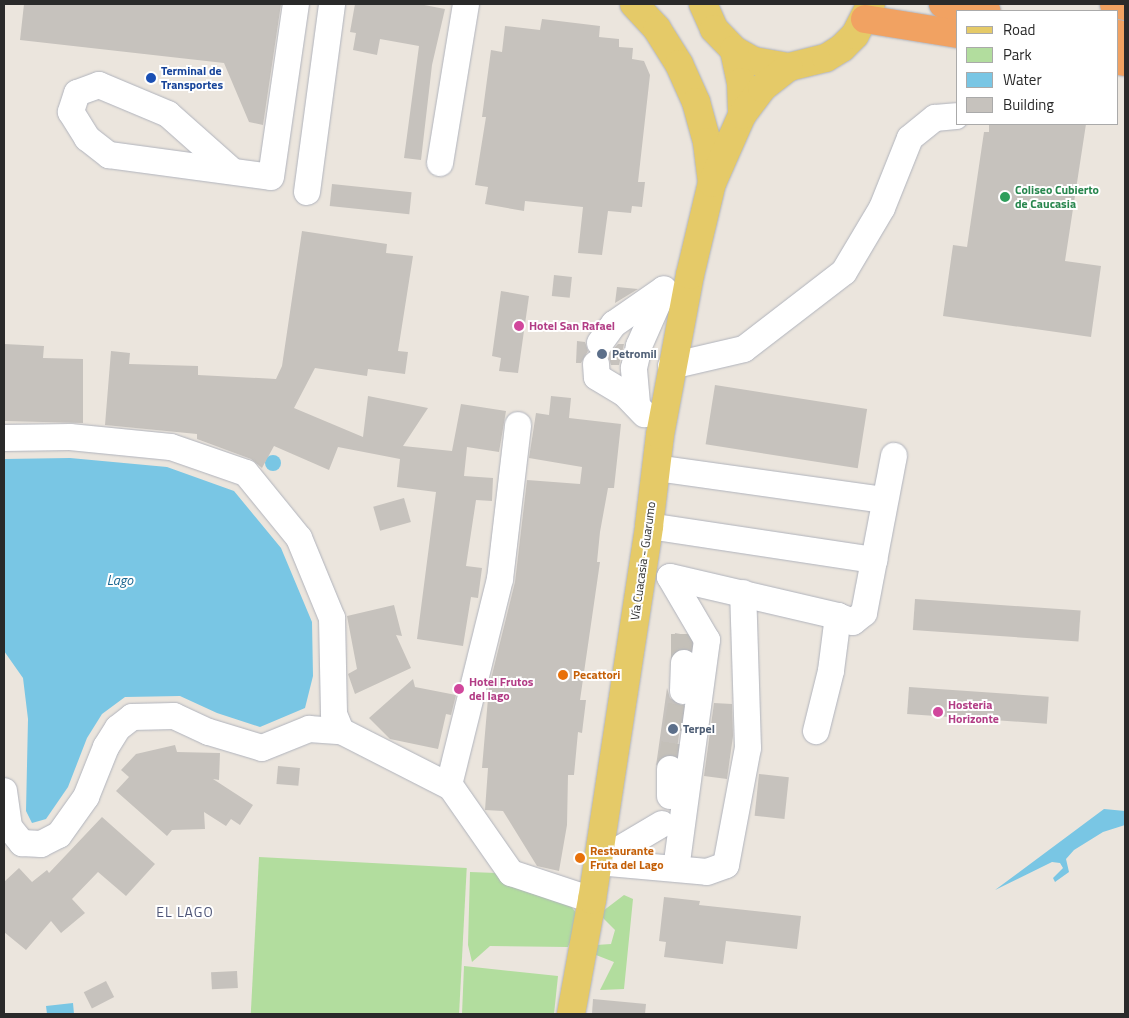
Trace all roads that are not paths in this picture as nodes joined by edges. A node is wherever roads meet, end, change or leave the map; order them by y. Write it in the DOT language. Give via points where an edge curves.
graph roads {
  1 [pos="296,4"];
  2 [pos="332,4"];
  3 [pos="466,4"];
  4 [pos="634,4"];
  5 [pos="703,4"];
  6 [pos="943,4"];
  7 [pos="1114,4"];
  8 [pos="1125,6"];
  9 [pos="980,10"];
  10 [pos="868,11"];
  11 [pos="956,33"];
  12 [pos="734,50"];
  13 [pos="789,68"];
  14 [pos="742,115"];
  15 [pos="956,116"];
  16 [pos="440,163"];
  17 [pos="231,170"];
  18 [pos="712,183"];
  19 [pos="307,192"];
  20 [pos="690,275"];
  21 [pos="664,289"];
  22 [pos="671,366"];
  23 [pos="637,404"];
  24 [pos="518,425"];
  25 [pos="660,435"];
  26 [pos="4,438"];
  27 [pos="894,456"];
  28 [pos="656,468"];
  29 [pos="885,500"];
  30 [pos="648,535"];
  31 [pos="874,560"];
  32 [pos="670,577"];
  33 [pos="743,594"];
  34 [pos="838,616"];
  35 [pos="684,634"];
  36 [pos="684,663"];
  37 [pos="683,691"];
  38 [pos="341,731"];
  39 [pos="816,731"];
  40 [pos="670,769"];
  41 [pos="448,785"];
  42 [pos="4,791"];
  43 [pos="670,796"];
  44 [pos="662,824"];
  45 [pos="9,834"];
  46 [pos="598,862"];
  47 [pos="676,868"];
  48 [pos="592,900"];
  49 [pos="571,1014"];
  1 -- 17 [label="street" via="271,178"];
  2 -- 19 [label="street"];
  3 -- 16 [label="street"];
  4 -- 18 [label="main road" via="657,29 679,64 696,102 707,142"];
  5 -- 12 [label="main road" via="714,29"];
  6 -- 9 [label="highway"];
  7 -- 8 [label="highway"];
  10 -- 11 [label="highway"];
  10 -- 13 [label="main road" via="855,35 834,53 808,65"];
  12 -- 13 [label="main road" via="766,65"];
  12 -- 14 [label="main road, Vía Cuacasia - Guarumo" via="741,82"];
  13 -- 14 [label="main road, Vía Cuacasia - Guarumo" via="762,88"];
  14 -- 18 [label="main road, Vía Cuacasia - Guarumo"];
  15 -- 22 [label="street" via="935,118 910,138 882,208 844,272 744,349"];
  17 -- 17 [label="street" via="109,155 87,138 71,112 77,93 99,85 168,114"];
  18 -- 20 [label="main road, Vía Cuacasia - Guarumo"];
  20 -- 21 [label="street"];
  20 -- 22 [label="main road, Vía Cuacasia - Guarumo"];
  21 -- 23 [label="street" via="639,346 634,368"];
  21 -- 23 [label="street" via="614,324 598,353 597,377"];
  22 -- 25 [label="main road, Vía Cuacasia - Guarumo"];
  23 -- 25 [label="street"];
  24 -- 41 [label="street" via="500,579"];
  25 -- 28 [label="main road, Vía Cuacasia - Guarumo"];
  26 -- 38 [label="street" via="70,437 171,447 246,474 299,538 332,618 334,714"];
  27 -- 29 [label="street"];
  28 -- 29 [label="street"];
  28 -- 30 [label="main road, Vía Cuacasia - Guarumo"];
  29 -- 31 [label="street"];
  30 -- 31 [label="street"];
  30 -- 32 [label="street"];
  30 -- 46 [label="main road, Vía Cuacasia - Guarumo"];
  31 -- 34 [label="street" via="864,613 853,622"];
  32 -- 33 [label="street"];
  32 -- 35 [label="street"];
  32 -- 47 [label="street" via="707,640"];
  33 -- 34 [label="street"];
  33 -- 47 [label="street" via="748,748 726,865 707,872"];
  34 -- 39 [label="street" via="831,671"];
  36 -- 37 [label="street"];
  38 -- 41 [label="street"];
  38 -- 45 [label="street" via="309,729 262,748 209,732 174,716 132,717 118,728 106,747 86,797 59,835 42,844 22,843"];
  40 -- 43 [label="street"];
  41 -- 48 [label="street" via="511,873"];
  42 -- 45 [label="street"];
  44 -- 46 [label="street"];
  46 -- 47 [label="street"];
  46 -- 48 [label="main road, Vía Cuacasia - Guarumo"];
  48 -- 49 [label="main road, Vía Cuacasia - Guarumo"];
}
